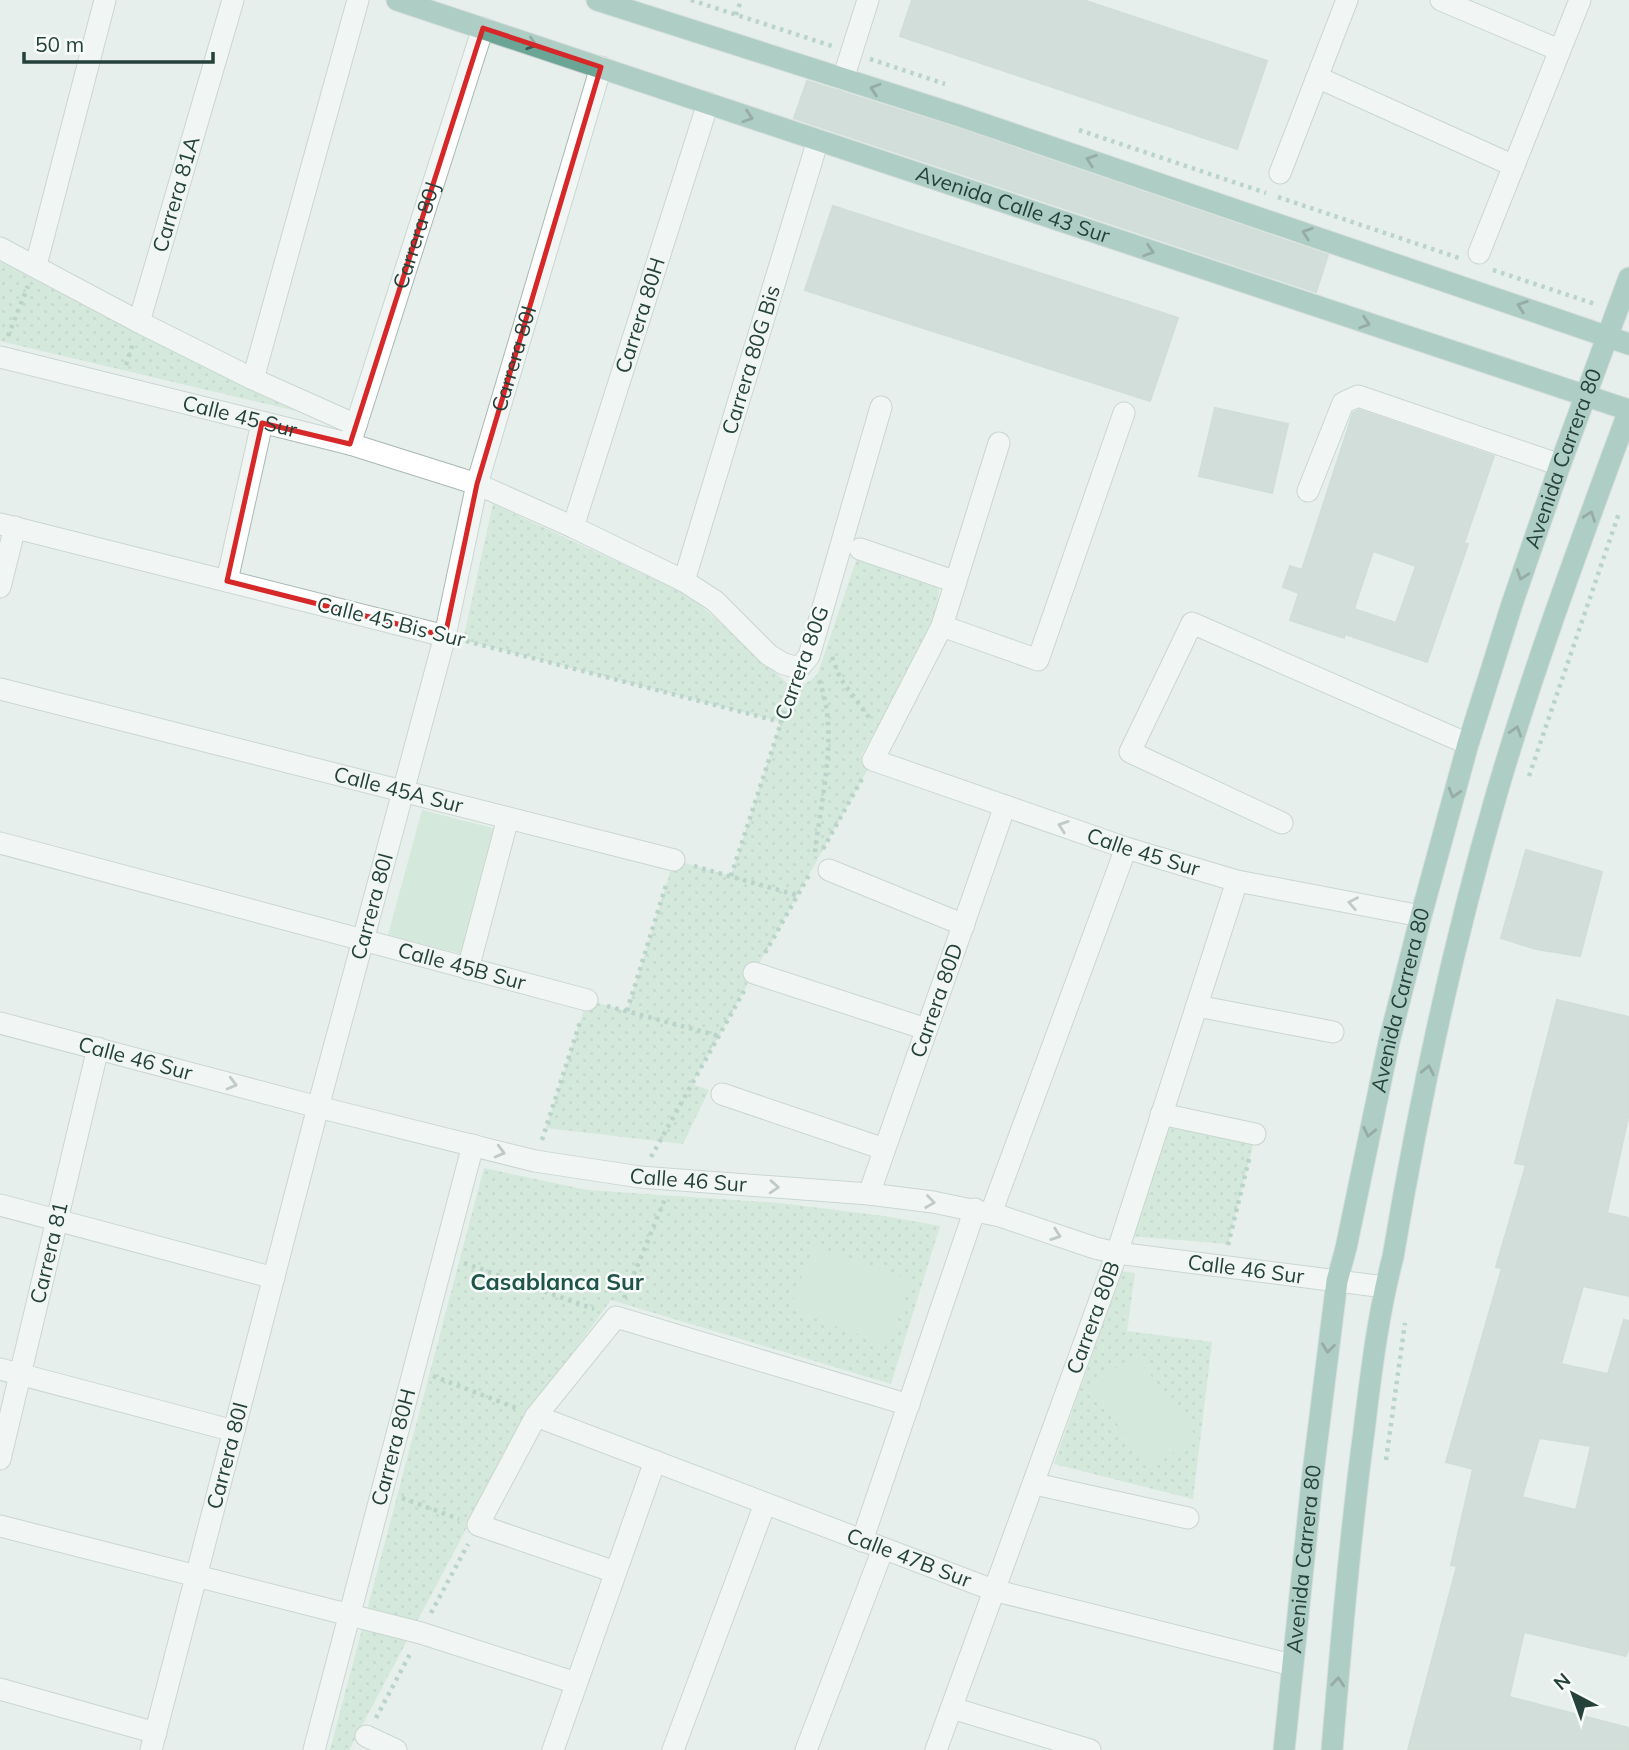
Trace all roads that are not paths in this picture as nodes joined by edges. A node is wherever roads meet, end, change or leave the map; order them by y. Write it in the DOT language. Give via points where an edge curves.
graph roads {
  1 [pos="106,0"];
  2 [pos="233,0"];
  3 [pos="358,0"];
  4 [pos="397,0"];
  5 [pos="868,0"];
  6 [pos="1347,0"];
  7 [pos="1441,0"];
  8 [pos="1580,0"];
  9 [pos="608,2"];
  10 [pos="483,28"];
  11 [pos="1559,50"];
  12 [pos="601,67"];
  13 [pos="1317,78"];
  14 [pos="843,79"];
  15 [pos="708,103"];
  16 [pos="818,140"];
  17 [pos="1514,166"];
  18 [pos="1280,173"];
  19 [pos="0,247"];
  20 [pos="1479,253"];
  21 [pos="36,265"];
  22 [pos="1629,278"];
  23 [pos="139,322"];
  24 [pos="1607,335"];
  25 [pos="1629,344"];
  26 [pos="2,351"];
  27 [pos="253,379"];
  28 [pos="1585,396"];
  29 [pos="881,407"];
  30 [pos="1629,410"];
  31 [pos="1124,413"];
  32 [pos="262,423"];
  33 [pos="353,434"];
  34 [pos="999,443"];
  35 [pos="1560,465"];
  36 [pos="477,484"];
  37 [pos="1308,491"];
  38 [pos="7,525"];
  39 [pos="573,527"];
  40 [pos="860,549"];
  41 [pos="227,581"];
  42 [pos="684,581"];
  43 [pos="956,582"];
  44 [pos="0,587"];
  45 [pos="942,626"];
  46 [pos="445,636"];
  47 [pos="804,662"];
  48 [pos="0,688"];
  49 [pos="1468,744"];
  50 [pos="403,791"];
  51 [pos="1005,806"];
  52 [pos="508,818"];
  53 [pos="1282,823"];
  54 [pos="0,843"];
  55 [pos="1126,848"];
  56 [pos="674,860"];
  57 [pos="822,862"];
  58 [pos="1237,881"];
  59 [pos="1420,915"];
  60 [pos="964,925"];
  61 [pos="363,940"];
  62 [pos="468,968"];
  63 [pos="754,974"];
  64 [pos="587,1000"];
  65 [pos="1197,1006"];
  66 [pos="0,1023"];
  67 [pos="926,1029"];
  68 [pos="1333,1032"];
  69 [pos="98,1048"];
  70 [pos="722,1094"];
  71 [pos="318,1107"];
  72 [pos="1161,1114"];
  73 [pos="1255,1134"];
  74 [pos="473,1145"];
  75 [pos="884,1149"];
  76 [pos="869,1194"];
  77 [pos="0,1205"];
  78 [pos="983,1211"];
  79 [pos="57,1220"];
  80 [pos="1117,1253"];
  81 [pos="274,1278"];
  82 [pos="1337,1281"];
  83 [pos="1385,1287"];
  84 [pos="10,1372"];
  85 [pos="909,1405"];
  86 [pos="536,1416"];
  87 [pos="234,1431"];
  88 [pos="0,1459"];
  89 [pos="655,1461"];
  90 [pos="1035,1485"];
  91 [pos="765,1504"];
  92 [pos="1188,1518"];
  93 [pos="0,1526"];
  94 [pos="862,1541"];
  95 [pos="883,1549"];
  96 [pos="615,1572"];
  97 [pos="197,1575"];
  98 [pos="993,1590"];
  99 [pos="350,1614"];
  100 [pos="1292,1664"];
  101 [pos="576,1683"];
  102 [pos="0,1689"];
  103 [pos="952,1708"];
  104 [pos="366,1736"];
  105 [pos="154,1741"];
  106 [pos="314,1750"];
  107 [pos="396,1750"];
  108 [pos="553,1750"];
  109 [pos="673,1750"];
  110 [pos="806,1750"];
  111 [pos="936,1750"];
  112 [pos="1090,1750"];
  113 [pos="1284,1750"];
  114 [pos="1332,1750"];
  1 -- 21 [label="street"];
  2 -- 23 [label="street, Carrera 81A"];
  3 -- 27 [label="street"];
  4 -- 10 [label="main road, Avenida Calle 43 Sur"];
  5 -- 14 [label="street"];
  6 -- 13 [label="street"];
  7 -- 11 [label="street"];
  8 -- 11 [label="street"];
  9 -- 14 [label="main road"];
  10 -- 12 [label="main road, Avenida Calle 43 Sur, one-way"];
  10 -- 33 [label="street, Carrera 80J"];
  11 -- 17 [label="street"];
  12 -- 15 [label="main road, Avenida Calle 43 Sur"];
  12 -- 36 [label="street, Carrera 80I"];
  13 -- 17 [label="street"];
  13 -- 18 [label="street"];
  24 -- 14 [label="main road, one-way"];
  15 -- 16 [label="main road, Avenida Calle 43 Sur, one-way"];
  15 -- 39 [label="street, Carrera 80H"];
  16 -- 28 [label="main road, Avenida Calle 43 Sur, one-way"];
  16 -- 42 [label="street, Carrera 80G Bis"];
  17 -- 20 [label="street"];
  19 -- 21 [label="street"];
  21 -- 23 [label="street"];
  22 -- 24 [label="main road, Avenida Carrera 80"];
  23 -- 27 [label="street"];
  24 -- 25 [label="main road"];
  24 -- 28 [label="main road, Avenida Carrera 80"];
  26 -- 32 [label="street, Calle 45 Sur"];
  27 -- 33 [label="street"];
  28 -- 30 [label="main road, Avenida Calle 43 Sur"];
  28 -- 35 [label="main road, Avenida Carrera 80"];
  29 -- 47 [label="street, Carrera 80G"];
  83 -- 30 [label="main road, Avenida Carrera 80, one-way" via="1427,1071 1471,886 1534,673"];
  31 -- 45 [label="street" via="1038,660"];
  32 -- 33 [label="street, Calle 45 Sur"];
  32 -- 41 [label="street"];
  33 -- 36 [label="street, Calle 45 Sur"];
  34 -- 43 [label="street"];
  35 -- 37 [label="street" via="1357,396 1343,403"];
  35 -- 49 [label="main road, Avenida Carrera 80, one-way"];
  36 -- 39 [label="street, Calle 45 Sur"];
  36 -- 46 [label="street, Carrera 80I"];
  38 -- 41 [label="street, Calle 45 Bis Sur"];
  38 -- 44 [label="street"];
  39 -- 42 [label="street, Calle 45 Sur"];
  40 -- 43 [label="street"];
  41 -- 46 [label="street, Calle 45 Bis Sur"];
  42 -- 47 [label="street, Calle 45 Sur" via="715,601 769,655 784,664"];
  43 -- 45 [label="street"];
  45 -- 51 [label="street, Calle 45 Sur" via="873,760"];
  46 -- 50 [label="street, Carrera 80I"];
  48 -- 50 [label="street, Calle 45A Sur"];
  49 -- 53 [label="street" via="1192,623 1130,752"];
  49 -- 59 [label="main road, Avenida Carrera 80, one-way"];
  50 -- 52 [label="street, Calle 45A Sur"];
  50 -- 61 [label="street, Carrera 80I"];
  55 -- 51 [label="street, Calle 45 Sur, one-way"];
  51 -- 60 [label="street, Carrera 80D"];
  52 -- 56 [label="street, Calle 45A Sur"];
  52 -- 62 [label="street"];
  54 -- 61 [label="street, Calle 45B Sur"];
  55 -- 58 [label="street, Calle 45 Sur"];
  55 -- 78 [label="street"];
  57 -- 60 [label="street"];
  59 -- 58 [label="street, Calle 45 Sur, one-way"];
  58 -- 65 [label="street, Carrera 80B"];
  59 -- 82 [label="main road, Avenida Carrera 80, one-way"];
  60 -- 67 [label="street, Carrera 80D"];
  61 -- 62 [label="street, Calle 45B Sur"];
  61 -- 71 [label="street, Carrera 80I"];
  62 -- 64 [label="street, Calle 45B Sur"];
  63 -- 67 [label="street"];
  65 -- 68 [label="street"];
  65 -- 72 [label="street, Carrera 80B"];
  66 -- 69 [label="street, Calle 46 Sur"];
  67 -- 75 [label="street, Carrera 80D"];
  69 -- 71 [label="street, Calle 46 Sur, one-way"];
  69 -- 79 [label="street, Carrera 81"];
  70 -- 75 [label="street"];
  71 -- 74 [label="street, Calle 46 Sur"];
  71 -- 81 [label="street, Carrera 80I"];
  72 -- 73 [label="street"];
  72 -- 80 [label="street, Carrera 80B"];
  74 -- 76 [label="street, Calle 46 Sur, one-way" via="535,1161 640,1177"];
  74 -- 99 [label="street, Carrera 80H"];
  75 -- 76 [label="street, Carrera 80D"];
  76 -- 78 [label="street, Calle 46 Sur, one-way"];
  77 -- 79 [label="street"];
  78 -- 80 [label="street, Calle 46 Sur, one-way"];
  78 -- 85 [label="street"];
  79 -- 81 [label="street"];
  79 -- 84 [label="street, Carrera 81"];
  80 -- 82 [label="street, Calle 46 Sur"];
  80 -- 90 [label="street, Carrera 80B"];
  81 -- 87 [label="street, Carrera 80I"];
  82 -- 83 [label="street, Calle 46 Sur"];
  82 -- 100 [label="main road, Avenida Carrera 80, one-way"];
  114 -- 83 [label="main road, Avenida Carrera 80, one-way" via="1360,1456"];
  84 -- 87 [label="street"];
  84 -- 88 [label="street, Carrera 81"];
  85 -- 86 [label="street" via="616,1317"];
  85 -- 94 [label="street"];
  86 -- 89 [label="street, Calle 47B Sur"];
  86 -- 96 [label="street" via="478,1525"];
  87 -- 97 [label="street, Carrera 80I"];
  89 -- 91 [label="street, Calle 47B Sur"];
  89 -- 96 [label="street"];
  90 -- 92 [label="street"];
  90 -- 98 [label="street, Carrera 80B"];
  91 -- 94 [label="street, Calle 47B Sur"];
  91 -- 109 [label="street"];
  93 -- 97 [label="street"];
  94 -- 95 [label="street, Calle 47B Sur"];
  95 -- 98 [label="street, Calle 47B Sur"];
  95 -- 110 [label="street"];
  96 -- 101 [label="street"];
  97 -- 99 [label="street"];
  97 -- 105 [label="street, Carrera 80I"];
  98 -- 100 [label="street, Calle 47B Sur"];
  98 -- 103 [label="street, Carrera 80B"];
  99 -- 101 [label="street"];
  99 -- 106 [label="street, Carrera 80H"];
  100 -- 113 [label="main road, Avenida Carrera 80"];
  101 -- 108 [label="street"];
  102 -- 105 [label="street"];
  103 -- 111 [label="street, Carrera 80B"];
  103 -- 112 [label="street"];
  104 -- 107 [label="street"];
}
